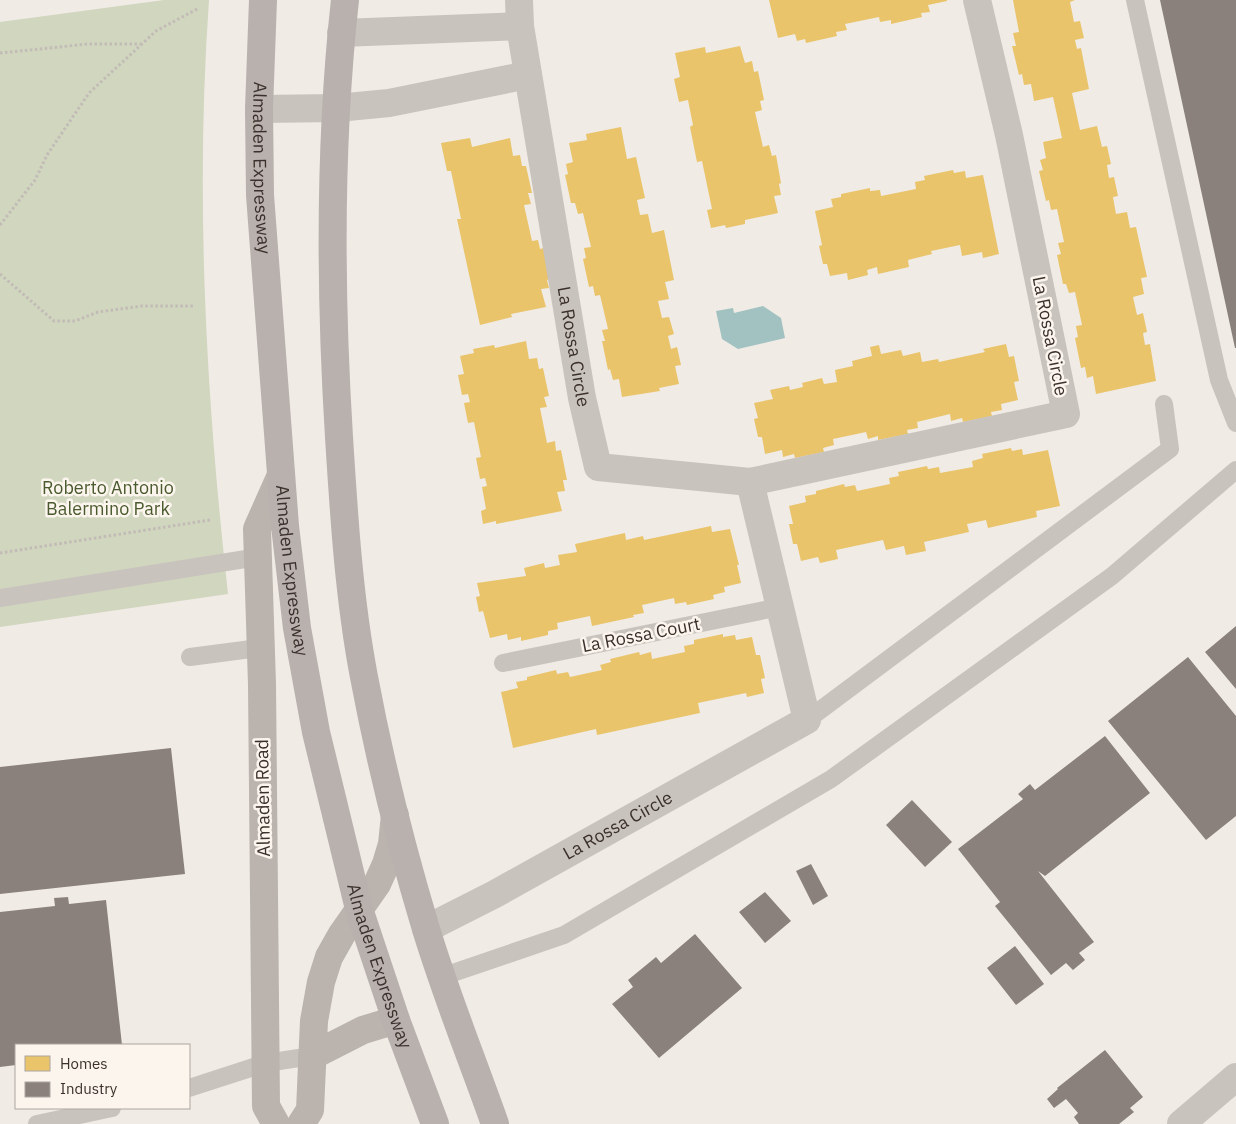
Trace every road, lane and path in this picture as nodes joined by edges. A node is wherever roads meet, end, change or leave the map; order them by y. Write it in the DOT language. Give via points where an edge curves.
graph roads {
  1 [pos="263,0"];
  2 [pos="345,0"];
  3 [pos="977,0"];
  4 [pos="1135,0"];
  5 [pos="199,8"];
  6 [pos="519,13"];
  7 [pos="341,33"];
  8 [pos="143,44"];
  9 [pos="0,53"];
  10 [pos="528,75"];
  11 [pos="337,108"];
  12 [pos="260,109"];
  13 [pos="0,225"];
  14 [pos="0,274"];
  15 [pos="195,306"];
  16 [pos="1164,404"];
  17 [pos="1236,423"];
  18 [pos="1236,470"];
  19 [pos="281,475"];
  20 [pos="750,482"];
  21 [pos="210,520"];
  22 [pos="0,553"];
  23 [pos="258,558"];
  24 [pos="0,598"];
  25 [pos="780,607"];
  26 [pos="260,648"];
  27 [pos="190,657"];
  28 [pos="502,663"];
  29 [pos="807,720"];
  30 [pos="395,815"];
  31 [pos="360,909"];
  32 [pos="426,929"];
  33 [pos="441,977"];
  34 [pos="396,1020"];
  35 [pos="312,1056"];
  36 [pos="266,1063"];
  37 [pos="1236,1077"];
  38 [pos="190,1088"];
  39 [pos="107,1109"];
  40 [pos="36,1124"];
  41 [pos="276,1124"];
  42 [pos="301,1124"];
  43 [pos="435,1124"];
  44 [pos="494,1124"];
  45 [pos="1180,1124"];
  1 -- 12 [label="main road, Almaden Expressway"];
  2 -- 7 [label="main road"];
  3 -- 20 [label="street, La Rossa Circle" via="1009,135 1066,414"];
  4 -- 17 [label="lane" via="1219,380"];
  5 -- 8 [label="path" via="156,31"];
  6 -- 7 [label="street, La Rossa Circle"];
  6 -- 10 [label="street, La Rossa Circle"];
  7 -- 11 [label="main road"];
  8 -- 9 [label="path" via="88,44"];
  8 -- 13 [label="path" via="89,93 35,180"];
  10 -- 11 [label="street" via="389,103"];
  10 -- 20 [label="street, La Rossa Circle" via="582,398 598,467"];
  11 -- 12 [label="street"];
  11 -- 30 [label="main road" via="333,342 345,541 364,676"];
  12 -- 19 [label="main road, Almaden Expressway" via="260,195"];
  14 -- 15 [label="path" via="54,321 75,321 98,312 142,306"];
  16 -- 29 [label="lane, La Rossa Circle" via="1170,449"];
  18 -- 33 [label="lane" via="1112,576 831,779 564,935"];
  19 -- 23 [label="street, Almaden Road" via="257,529"];
  19 -- 31 [label="main road, Almaden Expressway" via="297,628 316,732"];
  20 -- 25 [label="street"];
  21 -- 22 [label="path"];
  23 -- 24 [label="lane"];
  23 -- 26 [label="street, Almaden Road"];
  25 -- 28 [label="lane, La Rossa Court"];
  25 -- 29 [label="street"];
  26 -- 27 [label="lane"];
  26 -- 36 [label="street, Almaden Road"];
  29 -- 32 [label="street, La Rossa Circle"];
  30 -- 31 [label="street" via="386,864"];
  30 -- 32 [label="main road"];
  31 -- 34 [label="main road, Almaden Expressway"];
  31 -- 35 [label="street" via="329,957 314,1021"];
  32 -- 33 [label="main road"];
  33 -- 44 [label="main road"];
  34 -- 35 [label="street" via="363,1030"];
  34 -- 43 [label="main road, Almaden Expressway"];
  35 -- 36 [label="lane"];
  35 -- 42 [label="street" via="310,1110"];
  36 -- 38 [label="lane"];
  36 -- 41 [label="street, Almaden Road" via="266,1106"];
  37 -- 45 [label="street"];
  39 -- 40 [label="lane"];
}
